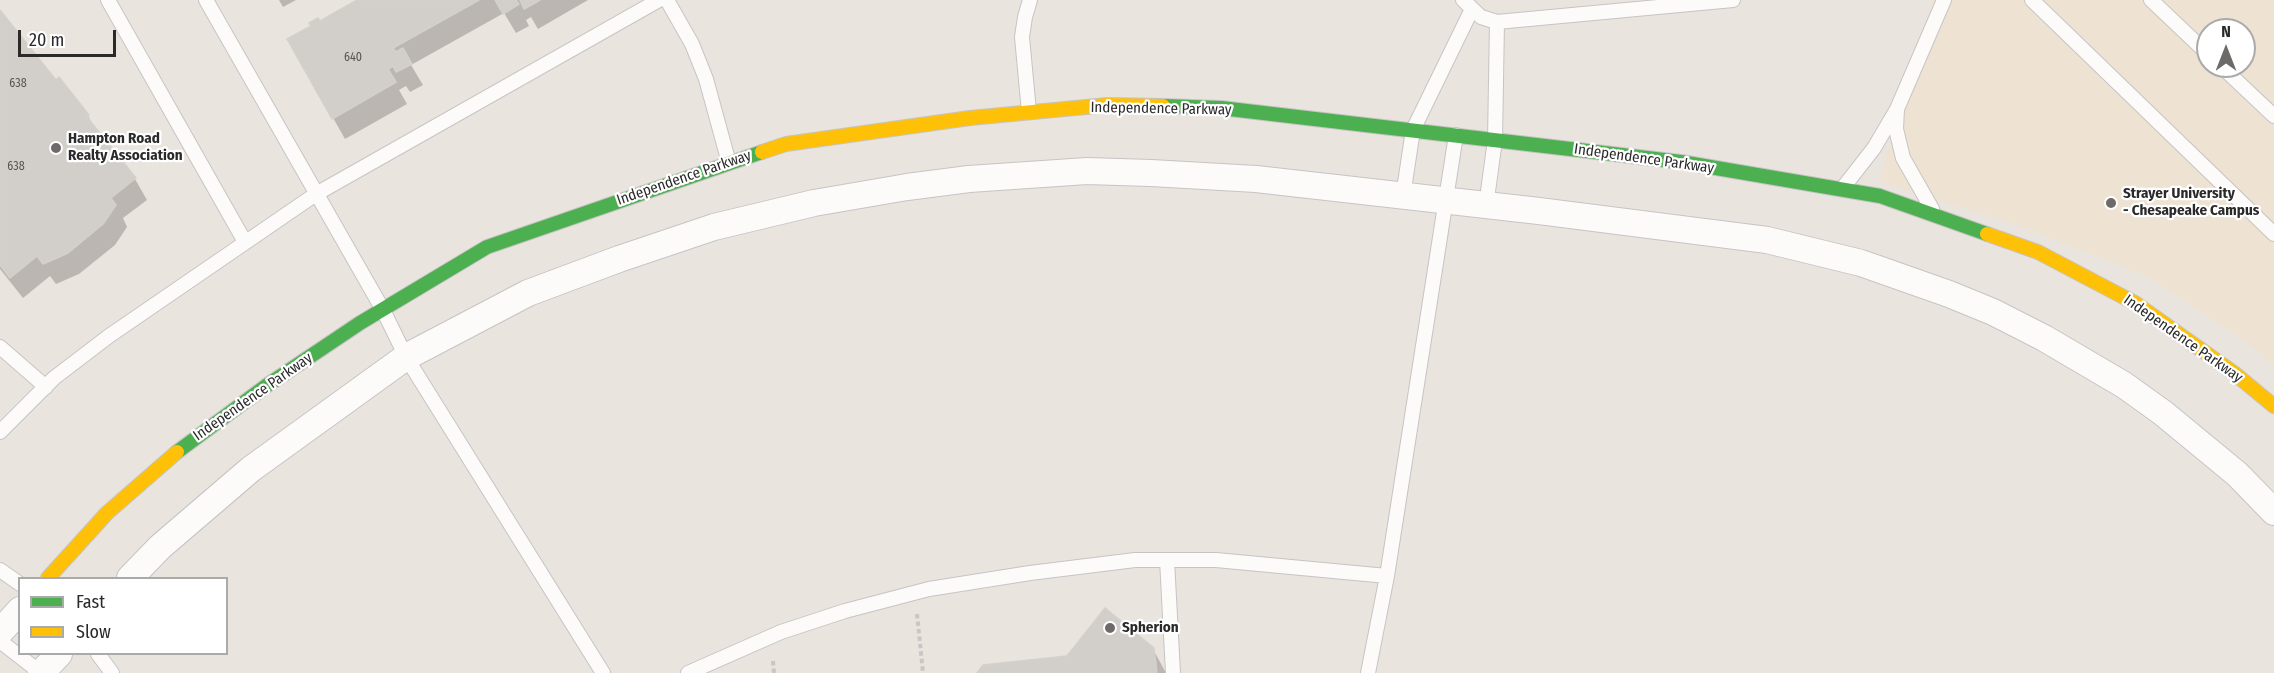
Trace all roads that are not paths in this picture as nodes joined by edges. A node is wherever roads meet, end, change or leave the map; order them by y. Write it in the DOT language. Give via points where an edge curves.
graph roads {
  1 [pos="108,0"];
  2 [pos="206,0"];
  3 [pos="659,0"];
  4 [pos="667,0"];
  5 [pos="1030,0"];
  6 [pos="1733,0"];
  7 [pos="1944,0"];
  8 [pos="2032,0"];
  9 [pos="2151,0"];
  10 [pos="1467,4"];
  11 [pos="1497,22"];
  12 [pos="2196,43"];
  13 [pos="2233,78"];
  14 [pos="1896,109"];
  15 [pos="1029,112"];
  16 [pos="2274,117"];
  17 [pos="1413,130"];
  18 [pos="1456,135"];
  19 [pos="1496,140"];
  20 [pos="729,163"];
  21 [pos="1842,190"];
  22 [pos="316,194"];
  23 [pos="1403,196"];
  24 [pos="1447,201"];
  25 [pos="1486,206"];
  26 [pos="1937,216"];
  27 [pos="2274,234"];
  28 [pos="245,242"];
  29 [pos="383,310"];
  30 [pos="0,347"];
  31 [pos="406,357"];
  32 [pos="46,387"];
  33 [pos="2274,406"];
  34 [pos="0,432"];
  35 [pos="2274,512"];
  36 [pos="1167,560"];
  37 [pos="0,570"];
  38 [pos="1387,576"];
  39 [pos="50,577"];
  40 [pos="132,577"];
  41 [pos="18,583"];
  42 [pos="18,612"];
  43 [pos="0,632"];
  44 [pos="0,641"];
  45 [pos="58,655"];
  46 [pos="99,655"];
  47 [pos="41,673"];
  48 [pos="112,673"];
  49 [pos="603,673"];
  50 [pos="688,673"];
  51 [pos="1173,673"];
  52 [pos="1368,673"];
  1 -- 28 [label="lane"];
  2 -- 22 [label="lane"];
  3 -- 22 [label="lane"];
  4 -- 20 [label="lane" via="706,79"];
  5 -- 15 [label="lane" via="1022,37"];
  6 -- 11 [label="lane"];
  7 -- 14 [label="lane"];
  8 -- 27 [label="lane"];
  9 -- 12 [label="lane"];
  10 -- 11 [label="lane" via="1481,17"];
  10 -- 17 [label="lane"];
  11 -- 19 [label="lane"];
  13 -- 16 [label="lane"];
  14 -- 21 [label="lane" via="1874,148"];
  14 -- 26 [label="lane" via="1903,158"];
  15 -- 17 [label="street, Independence Parkway" via="1107,105 1221,108"];
  15 -- 20 [label="street, Independence Parkway" via="786,144"];
  17 -- 18 [label="street, Independence Parkway"];
  17 -- 23 [label="lane"];
  18 -- 19 [label="street, Independence Parkway"];
  18 -- 24 [label="lane"];
  19 -- 21 [label="street, Independence Parkway" via="1681,162"];
  19 -- 25 [label="lane"];
  20 -- 29 [label="street, Independence Parkway" via="487,247"];
  21 -- 26 [label="street, Independence Parkway" via="1880,196"];
  22 -- 28 [label="lane"];
  22 -- 29 [label="lane"];
  23 -- 24 [label="street"];
  23 -- 31 [label="street" via="1151,172 1087,171 907,187 813,203 619,258 528,293"];
  24 -- 25 [label="street"];
  24 -- 38 [label="lane"];
  25 -- 35 [label="street" via="1767,240 1861,263 1949,294 2044,338 2124,385 2237,474"];
  26 -- 33 [label="street, Independence Parkway" via="2038,252 2136,303"];
  28 -- 32 [label="lane" via="109,336"];
  29 -- 31 [label="lane"];
  29 -- 39 [label="street, Independence Parkway" via="266,386 179,450 107,513"];
  30 -- 32 [label="lane"];
  31 -- 40 [label="street" via="251,469 160,547"];
  31 -- 49 [label="lane"];
  32 -- 34 [label="lane"];
  36 -- 38 [label="lane" via="1216,560"];
  36 -- 50 [label="lane" via="1135,560 1030,573 914,594 781,632"];
  36 -- 51 [label="lane"];
  37 -- 41 [label="lane"];
  38 -- 52 [label="lane"];
  42 -- 43 [label="street"];
  44 -- 47 [label="lane"];
  45 -- 47 [label="street"];
  46 -- 48 [label="lane"];
}
